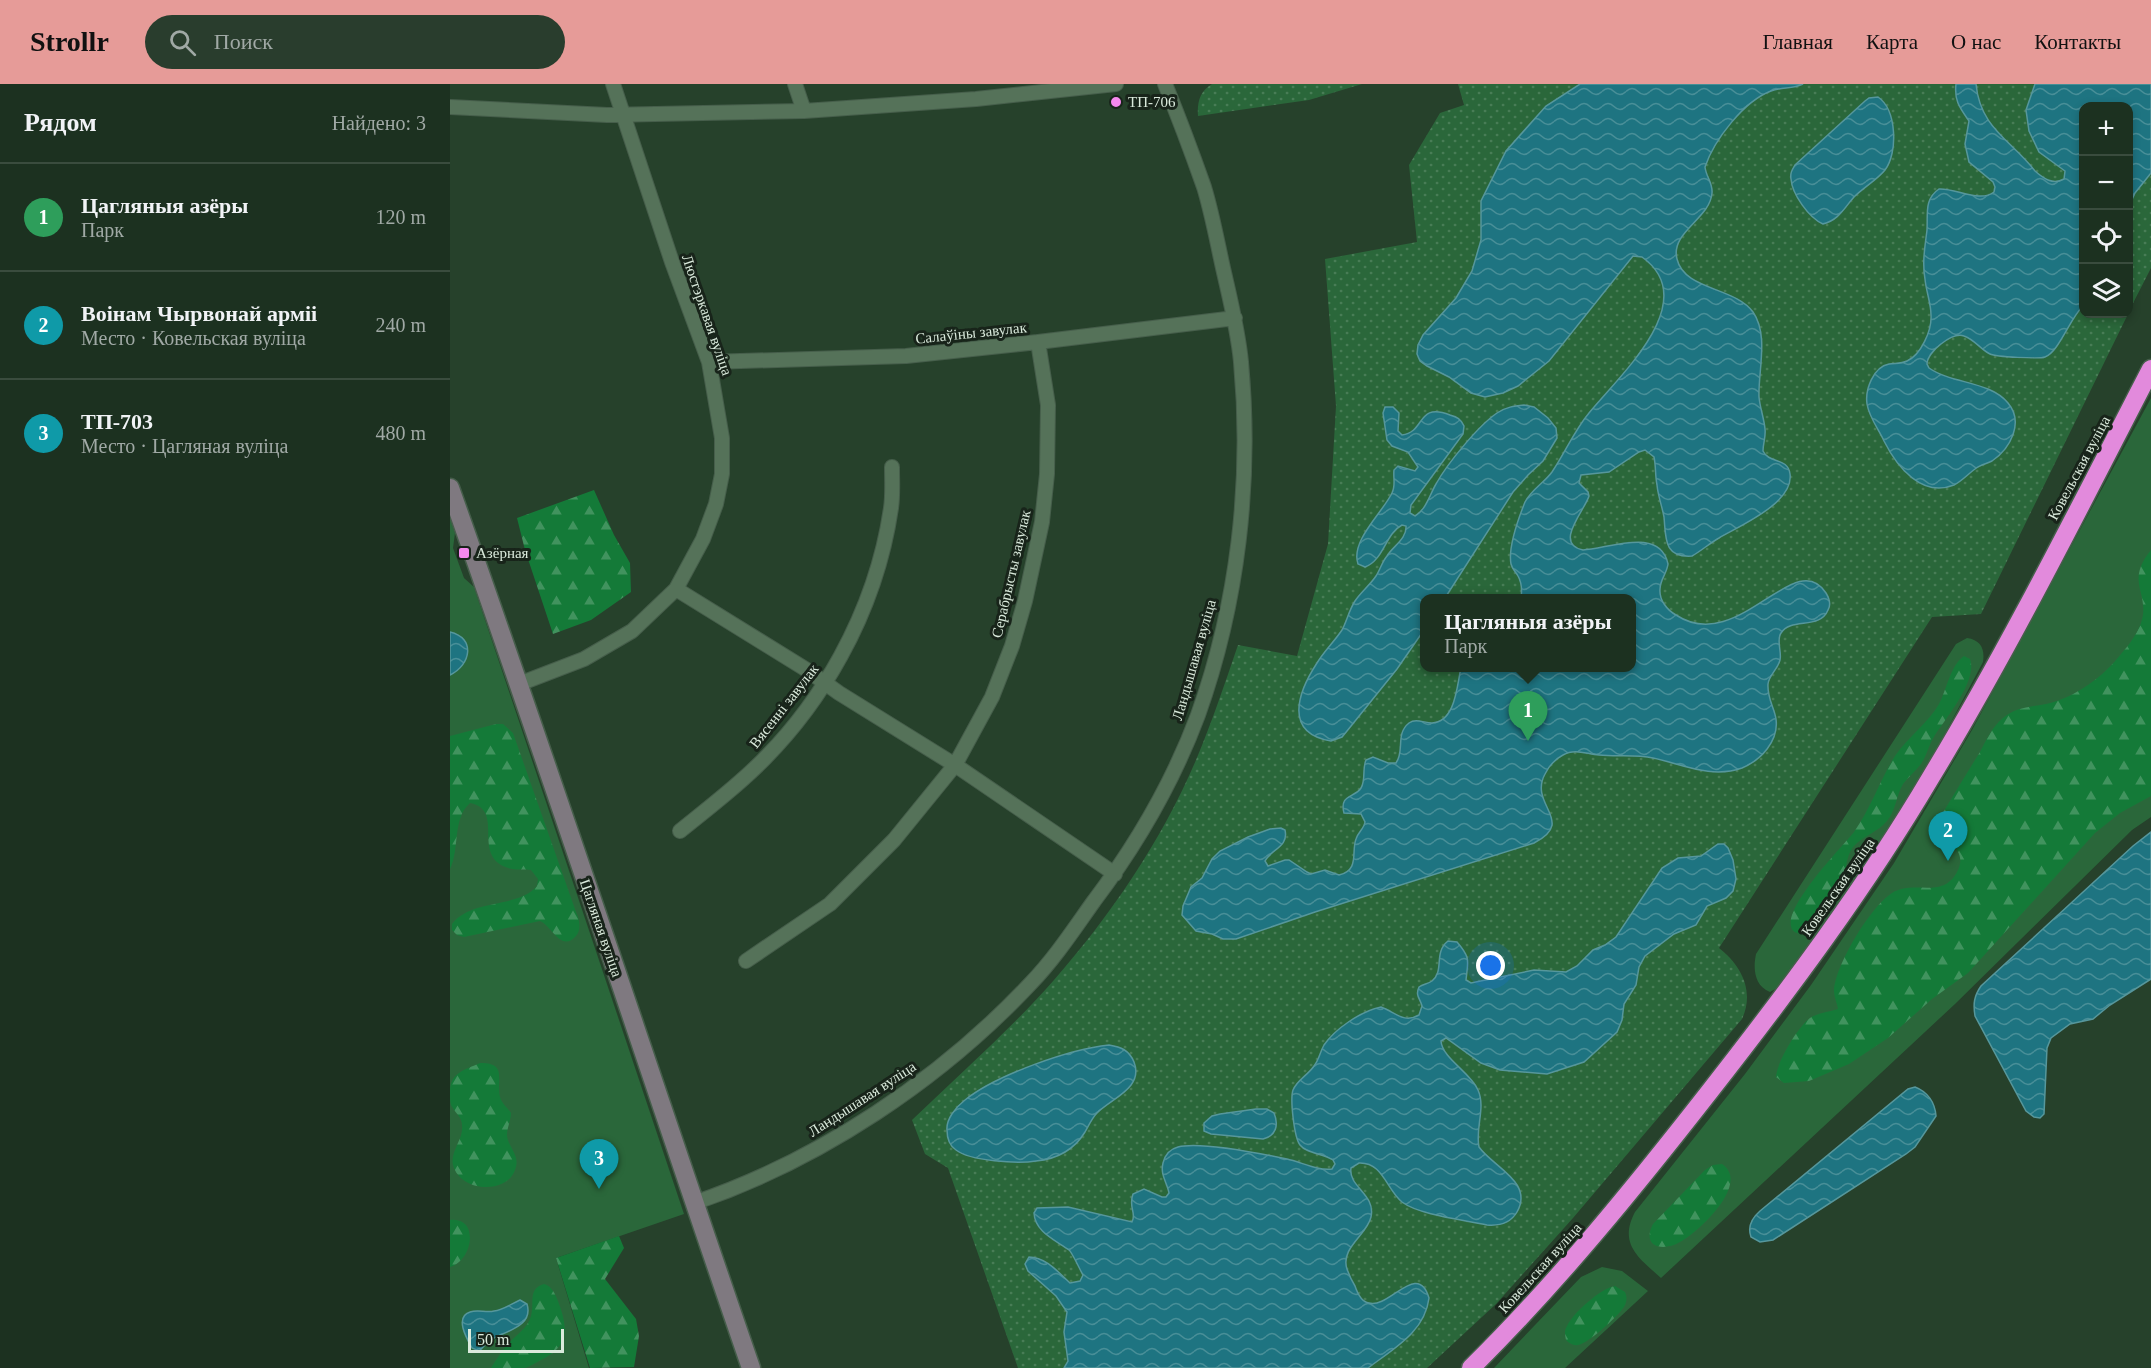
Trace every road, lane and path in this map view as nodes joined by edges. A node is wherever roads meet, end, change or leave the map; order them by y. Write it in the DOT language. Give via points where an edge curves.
graph roads {
  1 [pos="613,84"];
  2 [pos="795,84"];
  3 [pos="971,84"];
  4 [pos="1116,84"];
  5 [pos="1165,84"];
  6 [pos="976,99"];
  7 [pos="450,107"];
  8 [pos="804,111"];
  9 [pos="624,114"];
  10 [pos="1235,318"];
  11 [pos="1038,342"];
  12 [pos="709,362"];
  13 [pos="2151,369"];
  14 [pos="892,467"];
  15 [pos="450,488"];
  16 [pos="676,589"];
  17 [pos="825,683"];
  18 [pos="519,684"];
  19 [pos="955,765"];
  20 [pos="680,831"];
  21 [pos="1115,874"];
  22 [pos="746,961"];
  23 [pos="694,1203"];
  24 [pos="751,1368"];
  25 [pos="1471,1368"];
  1 -- 9 [label="street, Люстэркавая вуліца"];
  2 -- 8 [label="street"];
  3 -- 6 [label="street"];
  4 -- 6 [label="street"];
  5 -- 10 [label="street, Ландышавая вуліца" via="1205,190"];
  6 -- 8 [label="street"];
  7 -- 9 [label="street"];
  8 -- 9 [label="street"];
  9 -- 12 [label="street, Люстэркавая вуліца"];
  10 -- 11 [label="street, Салаўіны завулак"];
  10 -- 21 [label="street, Ландышавая вуліца" via="1241,361 1244,477 1230,595 1198,716 1151,816"];
  11 -- 12 [label="street, Салаўіны завулак" via="906,356"];
  11 -- 19 [label="street, Серабрысты завулак" via="1048,405 1042,522 1012,646 992,697"];
  12 -- 16 [label="street, Люстэркавая вуліца" via="722,438 722,474 703,539"];
  13 -- 25 [label="highway, Ковельская вуліца" via="2006,646 1926,787 1856,894 1770,1014 1660,1155 1555,1281"];
  14 -- 17 [label="street, Вясенні завулак" via="891,507 866,604"];
  15 -- 18 [label="street, Цагляная вуліца"];
  16 -- 17 [label="street"];
  16 -- 18 [label="street, Люстэркавая вуліца" via="632,631 584,659"];
  17 -- 19 [label="street"];
  17 -- 20 [label="street, Вясенні завулак" via="779,742 744,778"];
  18 -- 23 [label="street, Цагляная вуліца"];
  19 -- 21 [label="street"];
  19 -- 22 [label="street, Серабрысты завулак" via="894,840 830,904"];
  21 -- 23 [label="street, Ландышавая вуліца" via="1033,981 989,1026 918,1085 809,1153"];
  23 -- 24 [label="street, Цагляная вуліца"];
}
